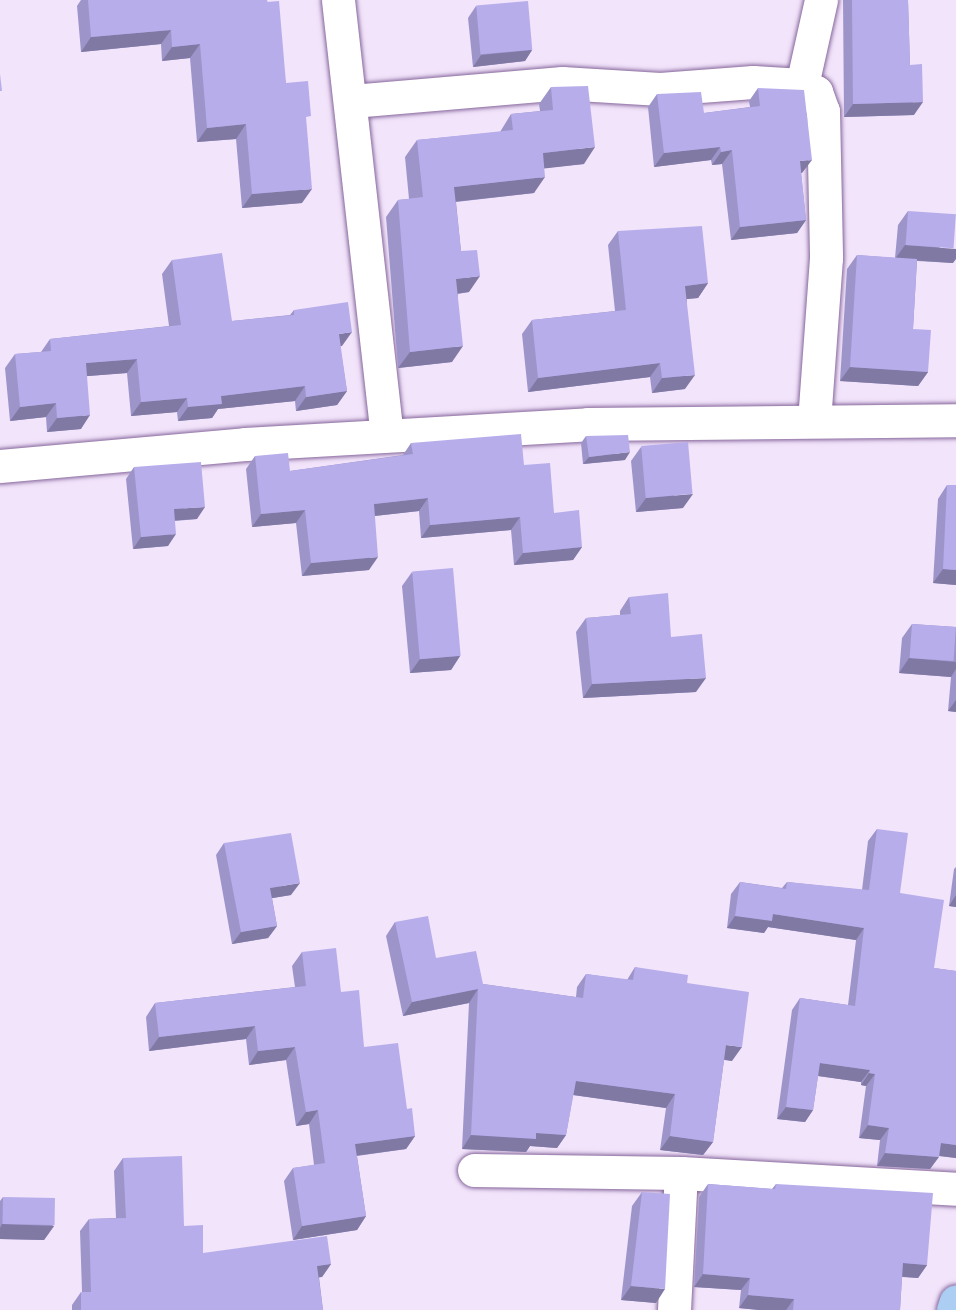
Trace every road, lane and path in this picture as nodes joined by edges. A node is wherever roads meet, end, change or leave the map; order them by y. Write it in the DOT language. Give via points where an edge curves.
graph roads {
  1 [pos="338,0"];
  2 [pos="822,0"];
  3 [pos="802,85"];
  4 [pos="352,101"];
  5 [pos="956,420"];
  6 [pos="814,421"];
  7 [pos="387,435"];
  8 [pos="0,466"];
  9 [pos="474,1170"];
  10 [pos="681,1173"];
  11 [pos="956,1189"];
  12 [pos="956,1301"];
  13 [pos="674,1310"];
  14 [pos="954,1310"];
  1 -- 4 [label="street"];
  2 -- 3 [label="street"];
  3 -- 4 [label="street" via="753,82 660,89 562,83"];
  3 -- 6 [label="street" via="816,92 823,111 826,258"];
  4 -- 7 [label="street"];
  5 -- 6 [label="street"];
  6 -- 7 [label="street" via="588,424"];
  7 -- 8 [label="street" via="132,452"];
  9 -- 10 [label="street"];
  10 -- 11 [label="street"];
  10 -- 13 [label="street"];
  12 -- 14 [label="main road"];
}
